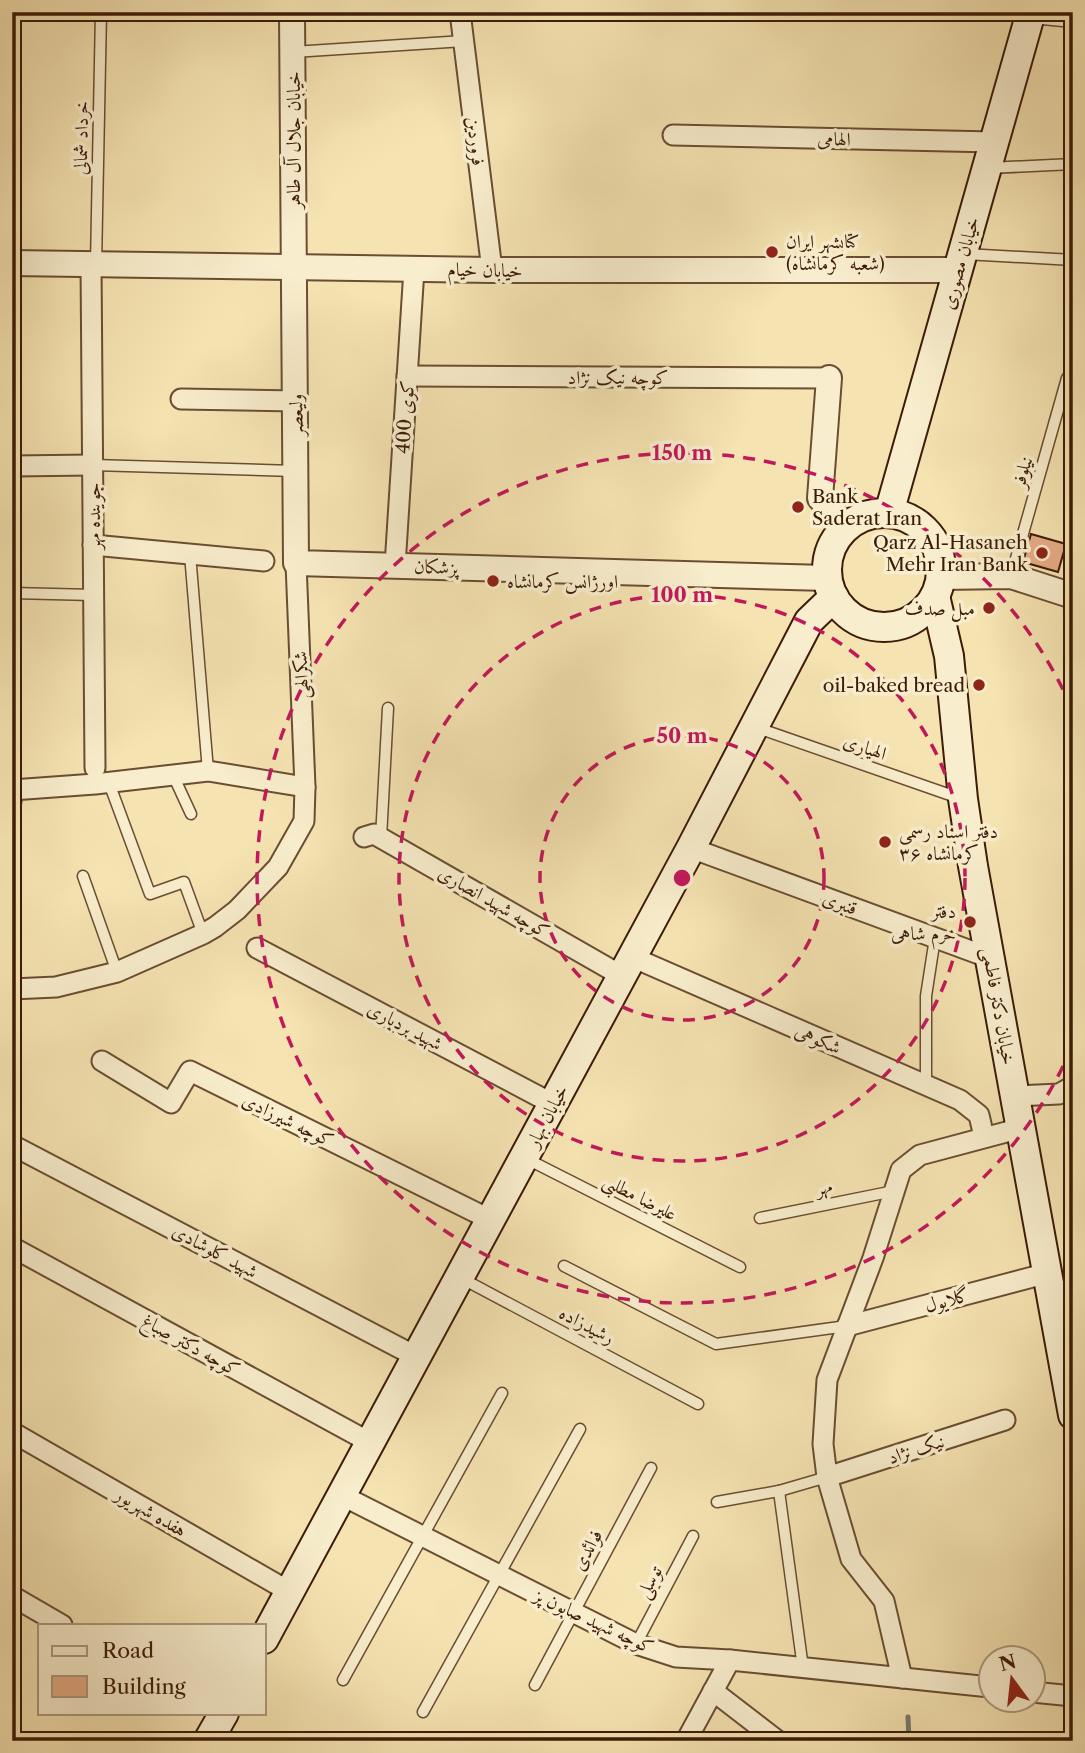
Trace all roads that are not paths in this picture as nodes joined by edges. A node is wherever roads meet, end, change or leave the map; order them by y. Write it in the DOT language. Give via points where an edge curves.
graph roads {
  1 [pos="101,12"];
  2 [pos="292,12"];
  3 [pos="460,12"];
  4 [pos="1030,15"];
  5 [pos="1073,22"];
  6 [pos="464,41"];
  7 [pos="292,52"];
  8 [pos="673,135"];
  9 [pos="990,155"];
  10 [pos="1073,164"];
  11 [pos="1073,260"];
  12 [pos="961,262"];
  13 [pos="12,263"];
  14 [pos="93,264"];
  15 [pos="293,267"];
  16 [pos="414,269"];
  17 [pos="492,270"];
  18 [pos="407,376"];
  19 [pos="829,378"];
  20 [pos="1067,378"];
  21 [pos="181,399"];
  22 [pos="296,401"];
  23 [pos="93,465"];
  24 [pos="12,466"];
  25 [pos="297,471"];
  26 [pos="889,513"];
  27 [pos="846,528"];
  28 [pos="93,545"];
  29 [pos="190,554"];
  30 [pos="264,561"];
  31 [pos="296,563"];
  32 [pos="395,566"];
  33 [pos="1011,576"];
  34 [pos="938,586"];
  35 [pos="831,587"];
  36 [pos="12,593"];
  37 [pos="93,595"];
  38 [pos="1073,596"];
  39 [pos="388,708"];
  40 [pos="755,727"];
  41 [pos="95,768"];
  42 [pos="208,771"];
  43 [pos="173,775"];
  44 [pos="109,783"];
  45 [pos="305,787"];
  46 [pos="15,790"];
  47 [pos="963,799"];
  48 [pos="191,814"];
  49 [pos="12,825"];
  50 [pos="373,837"];
  51 [pos="691,848"];
  52 [pos="83,876"];
  53 [pos="203,934"];
  54 [pos="935,938"];
  55 [pos="257,948"];
  56 [pos="990,958"];
  57 [pos="627,967"];
  58 [pos="117,972"];
  59 [pos="12,989"];
  60 [pos="102,1061"];
  61 [pos="926,1086"];
  62 [pos="1073,1086"];
  63 [pos="1015,1097"];
  64 [pos="553,1104"];
  65 [pos="1021,1128"];
  66 [pos="984,1137"];
  67 [pos="12,1146"];
  68 [pos="525,1157"];
  69 [pos="894,1191"];
  70 [pos="760,1218"];
  71 [pos="491,1220"];
  72 [pos="12,1247"];
  73 [pos="564,1266"];
  74 [pos="740,1267"];
  75 [pos="1048,1273"];
  76 [pos="460,1278"];
  77 [pos="847,1326"];
  78 [pos="417,1357"];
  79 [pos="502,1393"];
  80 [pos="698,1404"];
  81 [pos="1073,1415"];
  82 [pos="1005,1420"];
  83 [pos="580,1429"];
  84 [pos="12,1432"];
  85 [pos="371,1443"];
  86 [pos="651,1468"];
  87 [pos="827,1477"];
  88 [pos="779,1491"];
  89 [pos="342,1496"];
  90 [pos="717,1502"];
  91 [pos="421,1536"];
  92 [pos="693,1536"];
  93 [pos="498,1574"];
  94 [pos="290,1592"];
  95 [pos="12,1596"];
  96 [pos="574,1613"];
  97 [pos="60,1624"];
  98 [pos="266,1635"];
  99 [pos="636,1644"];
  100 [pos="730,1660"];
  101 [pos="803,1668"];
  102 [pos="902,1678"];
  103 [pos="343,1680"];
  104 [pos="535,1685"];
  105 [pos="976,1686"];
  106 [pos="713,1691"];
  107 [pos="1046,1693"];
  108 [pos="1073,1696"];
  109 [pos="423,1713"];
  110 [pos="686,1741"];
  111 [pos="778,1741"];
  1 -- 14 [label="lane, خرداد شمالی"];
  2 -- 7 [label="street, خیابان جلال آل طاهر"];
  3 -- 6 [label="street, فروردین"];
  4 -- 5 [label="lane"];
  4 -- 9 [label="main road, خیابان مصوری"];
  6 -- 7 [label="lane"];
  6 -- 17 [label="street, فروردین"];
  7 -- 15 [label="street, خیابان جلال آل طاهر"];
  8 -- 9 [label="street, الهامی"];
  9 -- 10 [label="lane"];
  9 -- 12 [label="main road, خیابان مصوری"];
  11 -- 12 [label="lane"];
  12 -- 17 [label="street, خیابان خیام"];
  12 -- 26 [label="main road, خیابان مصوری"];
  13 -- 14 [label="street, خیابان خیام"];
  14 -- 15 [label="street, خیابان خیام"];
  14 -- 23 [label="street, جوینده مهر"];
  15 -- 16 [label="street, خیابان خیام"];
  15 -- 22 [label="street, ولیعصر"];
  16 -- 17 [label="street, خیابان خیام"];
  16 -- 18 [label="street, کوی 400"];
  18 -- 19 [label="street, کوچه نیک نژاد"];
  18 -- 32 [label="street, کوی 400"];
  19 -- 27 [label="street" via="820,498"];
  20 -- 33 [label="lane, نیلوفر"];
  21 -- 22 [label="street"];
  22 -- 25 [label="street, ولیعصر"];
  23 -- 24 [label="street"];
  23 -- 25 [label="lane"];
  23 -- 28 [label="street, جوینده مهر"];
  25 -- 31 [label="street, ولیعصر"];
  26 -- 27 [label="main road" via="859,519"];
  26 -- 34 [label="main road" via="918,524 928,534 939,554"];
  27 -- 35 [label="main road" via="832,545 828,560"];
  28 -- 29 [label="street"];
  28 -- 37 [label="street, جوینده مهر"];
  29 -- 30 [label="street"];
  29 -- 42 [label="lane"];
  31 -- 32 [label="street, پزشکان"];
  31 -- 45 [label="street, شکرالهی"];
  32 -- 35 [label="street, پزشکان"];
  33 -- 34 [label="street"];
  33 -- 38 [label="street"];
  34 -- 35 [label="main road" via="923,612 887,627 859,621 841,608"];
  34 -- 47 [label="main road, خیابان دکتر فاطمی"];
  35 -- 40 [label="main road, خیابان بهار"];
  36 -- 37 [label="lane"];
  37 -- 41 [label="street, جوینده مهر"];
  39 -- 50 [label="lane"];
  40 -- 47 [label="lane, الهیاری"];
  40 -- 51 [label="main road, خیابان بهار"];
  42 -- 43 [label="street"];
  42 -- 45 [label="street"];
  43 -- 44 [label="street"];
  43 -- 48 [label="lane"];
  44 -- 46 [label="street"];
  44 -- 53 [label="lane" via="150,894 184,882"];
  45 -- 53 [label="street, شکرالهی" via="304,821 278,867 237,909"];
  46 -- 49 [label="lane"];
  47 -- 56 [label="main road, خیابان دکتر فاطمی"];
  50 -- 57 [label="street, کوچه شهید انصاری"];
  51 -- 54 [label="street, قنبری"];
  51 -- 57 [label="main road, خیابان بهار"];
  52 -- 58 [label="lane"];
  53 -- 58 [label="street, شکرالهی"];
  54 -- 56 [label="street, قنبری"];
  54 -- 61 [label="lane" via="926,996"];
  55 -- 64 [label="street, شهید بردباری"];
  56 -- 63 [label="main road, خیابان دکتر فاطمی"];
  57 -- 61 [label="street, شکوهی"];
  57 -- 64 [label="main road, خیابان بهار"];
  58 -- 59 [label="street, شکرالهی" via="56,987"];
  60 -- 71 [label="street, کوچه شیرزادی" via="171,1103 190,1071"];
  61 -- 66 [label="street, شکوهی" via="960,1100 979,1115"];
  62 -- 63 [label="street" via="1059,1094"];
  63 -- 65 [label="main road, خیابان دکتر فاطمی"];
  64 -- 68 [label="main road, خیابان بهار"];
  65 -- 66 [label="street"];
  65 -- 75 [label="main road, خیابان دکتر فاطمی"];
  66 -- 69 [label="street" via="920,1155 901,1170"];
  67 -- 78 [label="street, شهید کلوشادی"];
  68 -- 71 [label="main road, خیابان بهار"];
  68 -- 74 [label="lane, علیرضا مطلبی"];
  69 -- 70 [label="lane, مهر"];
  69 -- 77 [label="street"];
  71 -- 76 [label="main road, خیابان بهار"];
  72 -- 85 [label="street, کوچه دکتر صباغ"];
  73 -- 77 [label="lane" via="716,1344"];
  75 -- 77 [label="street, گلایول"];
  75 -- 81 [label="main road, خیابان دکتر فاطمی"];
  76 -- 78 [label="main road, خیابان بهار"];
  76 -- 80 [label="lane, رشیدزاده"];
  77 -- 87 [label="street" via="827,1380 823,1444"];
  78 -- 85 [label="main road, خیابان بهار"];
  79 -- 91 [label="lane"];
  82 -- 87 [label="street, نیک نژاد"];
  83 -- 93 [label="lane"];
  84 -- 94 [label="street, هفده شهریور"];
  85 -- 89 [label="main road, خیابان بهار"];
  86 -- 96 [label="lane, فوائدی"];
  87 -- 88 [label="lane"];
  87 -- 102 [label="street" via="851,1559 884,1601"];
  88 -- 90 [label="lane"];
  88 -- 101 [label="lane"];
  89 -- 91 [label="street, کوچه شهید صابون پز"];
  89 -- 94 [label="main road, خیابان بهار"];
  91 -- 93 [label="street, کوچه شهید صابون پز"];
  91 -- 103 [label="lane"];
  92 -- 99 [label="lane, توسلی"];
  93 -- 96 [label="street, کوچه شهید صابون پز"];
  93 -- 109 [label="lane"];
  94 -- 98 [label="main road, خیابان بهار"];
  95 -- 97 [label="street"];
  96 -- 99 [label="street, کوچه شهید صابون پز"];
  96 -- 104 [label="lane, فوائدی"];
  99 -- 100 [label="street, کوچه شهید صابون پز" via="676,1657"];
  100 -- 101 [label="street, کوچه شهید صابون پز"];
  100 -- 106 [label="street"];
  101 -- 102 [label="street, کوچه شهید صابون پز"];
  102 -- 105 [label="street, کوچه شهید صابون پز"];
  106 -- 110 [label="street"];
  106 -- 111 [label="street"];
  107 -- 108 [label="street"];
}
